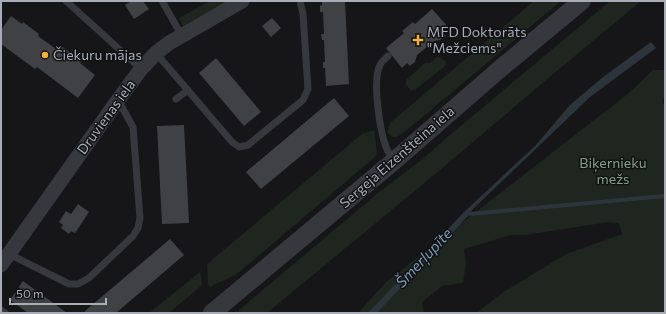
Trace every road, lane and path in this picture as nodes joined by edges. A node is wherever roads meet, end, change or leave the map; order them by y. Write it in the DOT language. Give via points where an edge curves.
graph roads {
  1 [pos="162,1"];
  2 [pos="242,1"];
  3 [pos="300,1"];
  4 [pos="582,1"];
  5 [pos="68,2"];
  6 [pos="182,36"];
  7 [pos="156,52"];
  8 [pos="388,56"];
  9 [pos="141,69"];
  10 [pos="188,90"];
  11 [pos="176,99"];
  12 [pos="118,100"];
  13 [pos="394,161"];
  14 [pos="5,259"];
  15 [pos="1,310"];
  16 [pos="5,313"];
  17 [pos="212,313"];
  1 -- 6 [label="lane"];
  2 -- 6 [label="street, Druvienas iela"];
  3 -- 10 [label="lane" via="304,14 308,89 303,100 248,145 239,147 232,142"];
  4 -- 13 [label="street, Sergeja Eizenšteina iela"];
  5 -- 9 [label="lane"];
  6 -- 7 [label="street, Druvienas iela"];
  7 -- 9 [label="street, Druvienas iela"];
  7 -- 10 [label="lane"];
  8 -- 13 [label="lane" via="380,65 376,77 380,120 386,146"];
  9 -- 12 [label="street, Druvienas iela"];
  10 -- 11 [label="lane"];
  12 -- 14 [label="street, Druvienas iela"];
  12 -- 14 [label="lane" via="133,127 140,218 133,236 89,278 78,284 68,284"];
  13 -- 17 [label="street, Sergeja Eizenšteina iela"];
  15 -- 16 [label="lane"];
}
